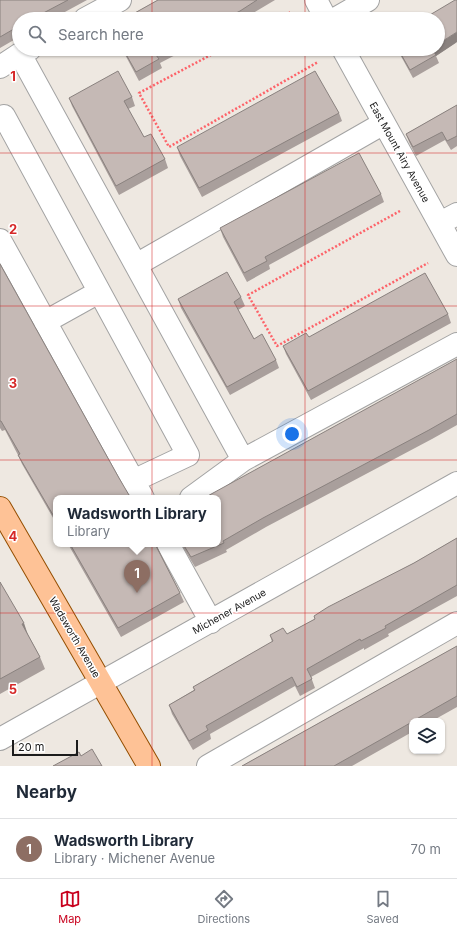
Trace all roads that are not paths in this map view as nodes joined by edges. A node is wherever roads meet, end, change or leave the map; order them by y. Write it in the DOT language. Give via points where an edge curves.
graph roads {
  1 [pos="120,0"];
  2 [pos="316,0"];
  3 [pos="368,0"];
  4 [pos="98,12"];
  5 [pos="322,12"];
  6 [pos="347,12"];
  7 [pos="19,56"];
  8 [pos="27,56"];
  9 [pos="347,56"];
  10 [pos="0,68"];
  11 [pos="0,118"];
  12 [pos="384,123"];
  13 [pos="449,218"];
  14 [pos="0,240"];
  15 [pos="457,255"];
  16 [pos="136,265"];
  17 [pos="99,292"];
  18 [pos="45,322"];
  19 [pos="457,344"];
  20 [pos="243,460"];
  21 [pos="457,483"];
  22 [pos="138,489"];
  23 [pos="195,495"];
  24 [pos="0,508"];
  25 [pos="170,547"];
  26 [pos="211,622"];
  27 [pos="457,623"];
  28 [pos="101,682"];
  29 [pos="0,739"];
  30 [pos="148,766"];
  31 [pos="208,766"];
  1 -- 4 [label="street"];
  2 -- 5 [label="street"];
  3 -- 6 [label="street"];
  7 -- 10 [label="street"];
  8 -- 16 [label="street"];
  9 -- 12 [label="street, East Mount Airy Avenue"];
  11 -- 17 [label="street" via="4,116"];
  12 -- 13 [label="street, East Mount Airy Avenue"];
  12 -- 16 [label="street"];
  13 -- 15 [label="street, East Mount Airy Avenue"];
  14 -- 18 [label="street"];
  16 -- 20 [label="street"];
  17 -- 18 [label="street"];
  17 -- 22 [label="street" via="188,455"];
  18 -- 22 [label="street"];
  19 -- 20 [label="street"];
  20 -- 23 [label="street"];
  21 -- 26 [label="street, Michener Avenue"];
  24 -- 28 [label="main road, Wadsworth Avenue"];
  25 -- 26 [label="street"];
  26 -- 28 [label="street, Michener Avenue"];
  27 -- 31 [label="street"];
  28 -- 29 [label="street, Michener Avenue"];
  28 -- 30 [label="main road, Wadsworth Avenue"];
}
